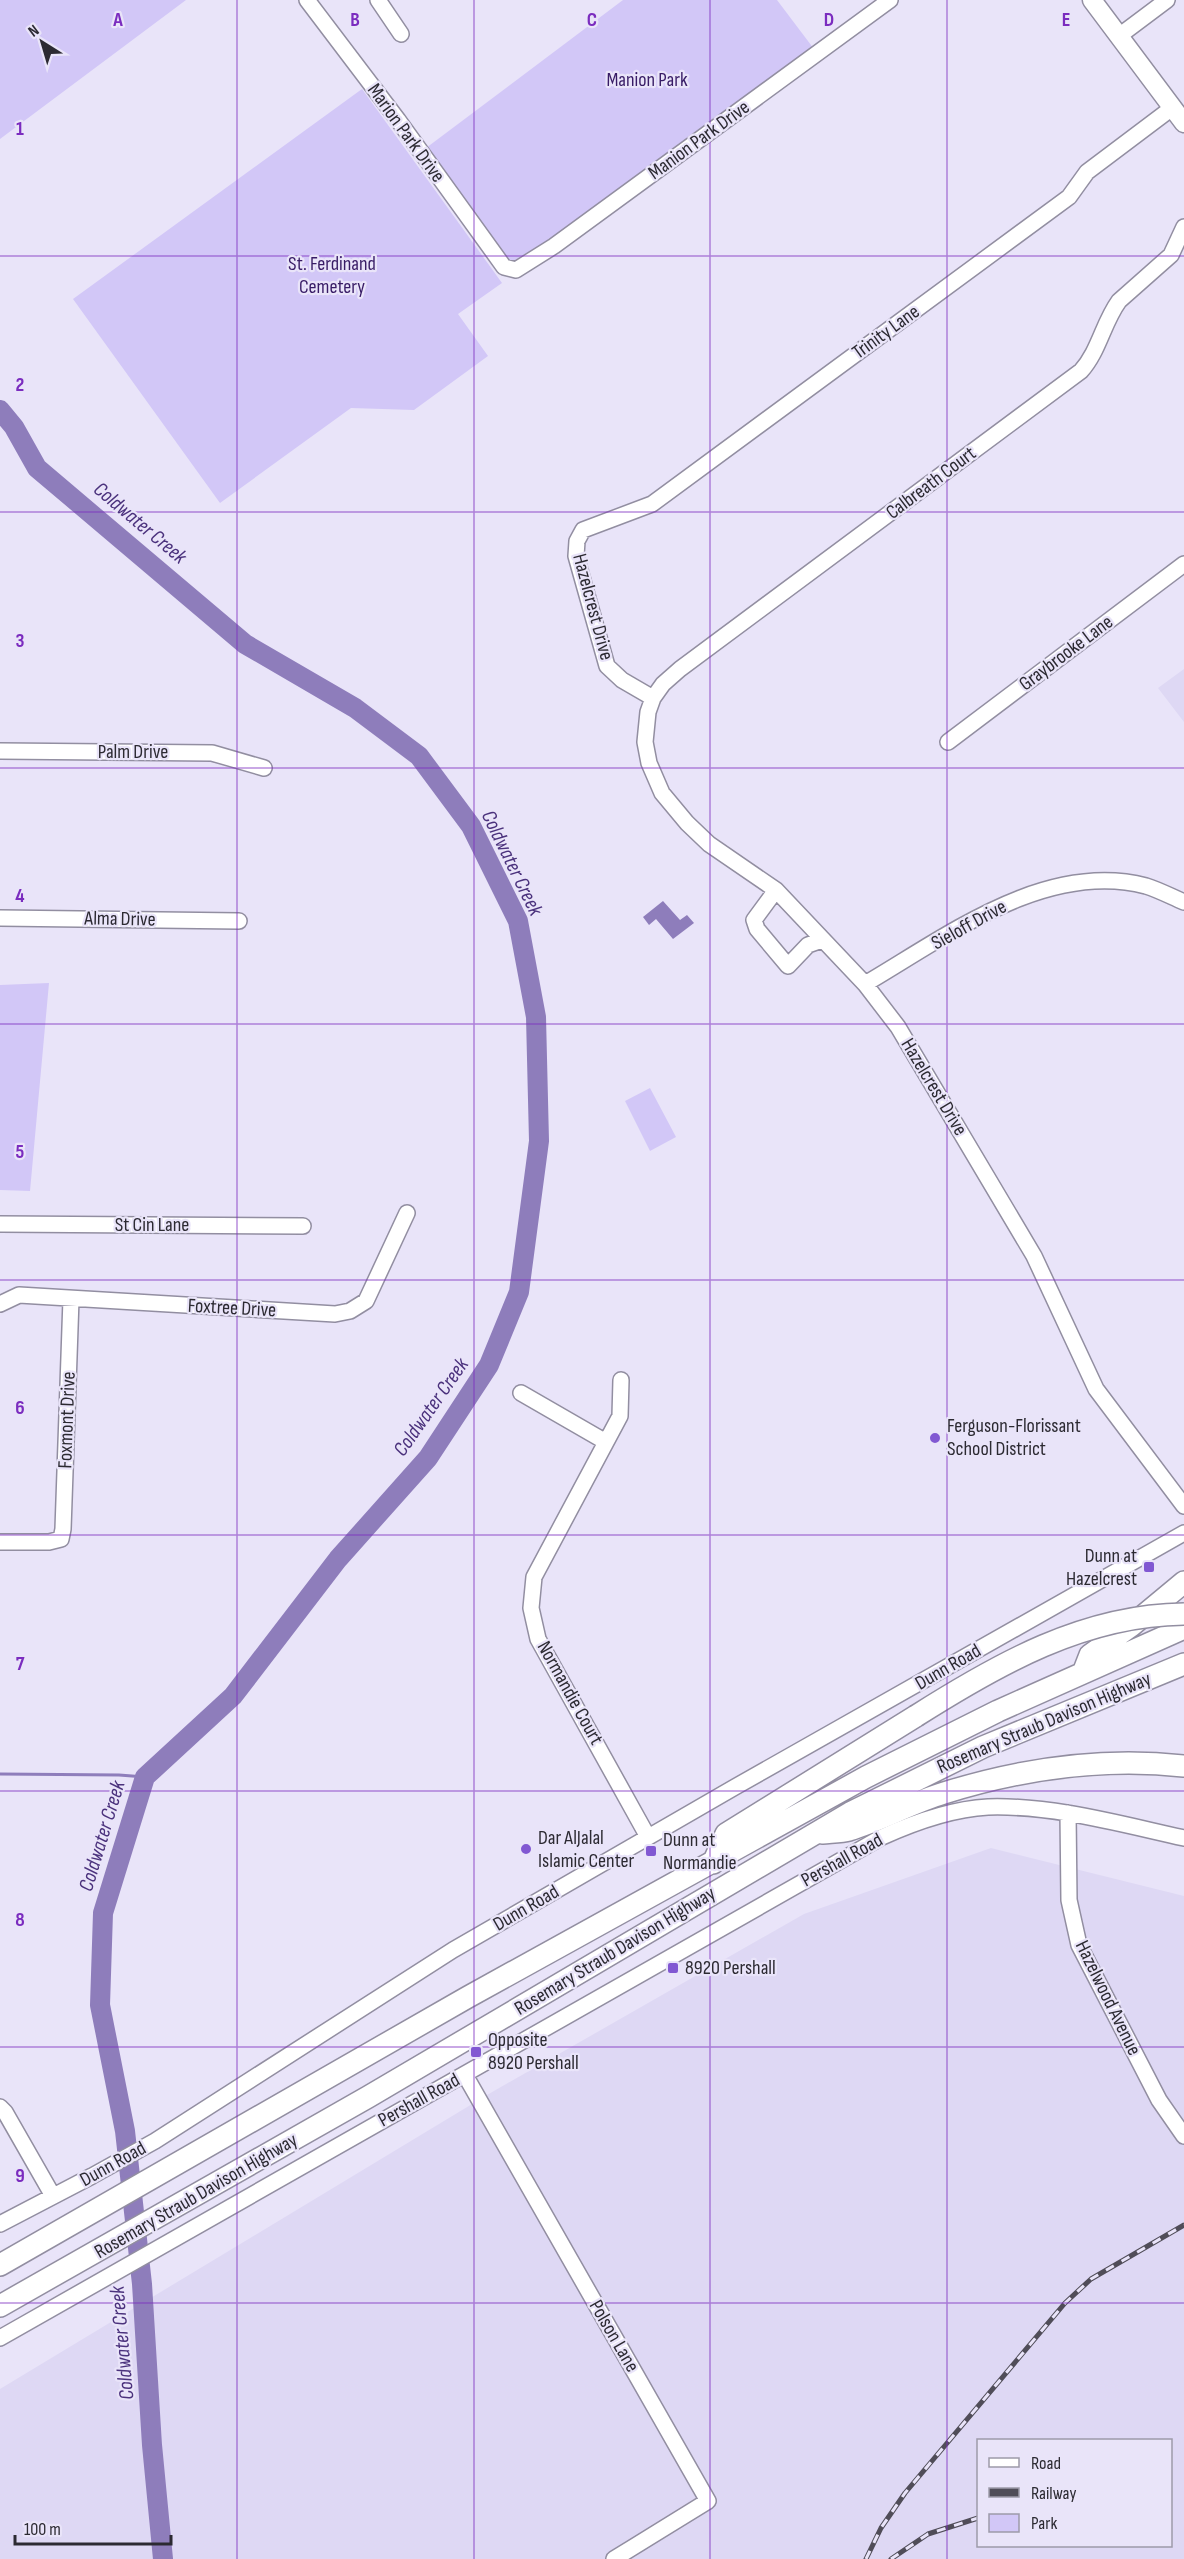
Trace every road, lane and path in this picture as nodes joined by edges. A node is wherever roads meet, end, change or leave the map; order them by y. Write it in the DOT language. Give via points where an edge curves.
graph roads {
  1 [pos="307,0"];
  2 [pos="378,0"];
  3 [pos="890,0"];
  4 [pos="1092,0"];
  5 [pos="1167,0"];
  6 [pos="401,34"];
  7 [pos="1119,36"];
  8 [pos="1172,108"];
  9 [pos="1184,123"];
  10 [pos="1184,227"];
  11 [pos="504,267"];
  12 [pos="583,530"];
  13 [pos="1184,564"];
  14 [pos="651,705"];
  15 [pos="948,742"];
  16 [pos="0,751"];
  17 [pos="264,768"];
  18 [pos="776,890"];
  19 [pos="1184,902"];
  20 [pos="0,918"];
  21 [pos="239,921"];
  22 [pos="822,940"];
  23 [pos="865,984"];
  24 [pos="407,1213"];
  25 [pos="0,1224"];
  26 [pos="303,1227"];
  27 [pos="71,1299"];
  28 [pos="0,1304"];
  29 [pos="621,1380"];
  30 [pos="520,1393"];
  31 [pos="606,1442"];
  32 [pos="1184,1506"];
  33 [pos="1184,1533"];
  34 [pos="0,1542"];
  35 [pos="1184,1582"];
  36 [pos="1184,1614"];
  37 [pos="1184,1628"];
  38 [pos="1184,1664"];
  39 [pos="1083,1673"];
  40 [pos="1184,1766"];
  41 [pos="1068,1813"];
  42 [pos="812,1834"];
  43 [pos="648,1837"];
  44 [pos="1184,1838"];
  45 [pos="714,1863"];
  46 [pos="465,2074"];
  47 [pos="0,2107"];
  48 [pos="1184,2136"];
  49 [pos="53,2196"];
  50 [pos="0,2224"];
  51 [pos="0,2265"];
  52 [pos="0,2306"];
  53 [pos="0,2338"];
  54 [pos="614,2559"];
  1 -- 11 [label="street, Marion Park Drive"];
  2 -- 6 [label="street"];
  3 -- 11 [label="street, Manion Park Drive" via="554,246 516,270"];
  4 -- 7 [label="main road"];
  5 -- 7 [label="street"];
  7 -- 8 [label="main road"];
  8 -- 9 [label="main road"];
  8 -- 12 [label="street, Trinity Lane" via="1087,172 1069,197 652,504"];
  10 -- 14 [label="street, Calbreath Court" via="1171,255 1113,309 1090,361 1081,371 680,669 663,684"];
  12 -- 14 [label="street, Hazelcrest Drive" via="576,556 607,666"];
  13 -- 15 [label="street, Graybrooke Lane"];
  14 -- 18 [label="street, Hazelcrest Drive" via="645,742 662,793 709,844"];
  16 -- 17 [label="street, Palm Drive" via="212,753"];
  18 -- 22 [label="street, Hazelcrest Drive"];
  18 -- 22 [label="street" via="754,920 788,966 808,945"];
  19 -- 23 [label="street, Sieloff Drive" via="1146,886 1101,882 1052,888 1000,905"];
  20 -- 21 [label="street, Alma Drive"];
  22 -- 23 [label="street, Hazelcrest Drive"];
  23 -- 32 [label="street, Hazelcrest Drive" via="903,1035 1010,1212 1096,1389"];
  24 -- 27 [label="street, Foxtree Drive" via="366,1301 350,1311 336,1314"];
  25 -- 26 [label="street, St Cin Lane"];
  27 -- 28 [label="street, Foxtree Drive" via="19,1295"];
  27 -- 34 [label="street, Foxmont Drive" via="61,1539"];
  29 -- 31 [label="street, Normandie Court" via="620,1416"];
  30 -- 31 [label="street"];
  31 -- 43 [label="street, Normandie Court" via="534,1577 531,1608 538,1639"];
  33 -- 43 [label="street, Dunn Road"];
  35 -- 39 [label="highway" via="1090,1655"];
  36 -- 45 [label="highway, bridge" via="1103,1625 1047,1643 986,1672 726,1834"];
  37 -- 39 [label="highway, Rosemary Straub Davison Highway"];
  38 -- 42 [label="highway, Rosemary Straub Davison Highway" via="983,1747"];
  39 -- 45 [label="highway, Rosemary Straub Davison Highway" via="891,1764"];
  40 -- 42 [label="highway" via="1114,1763 1018,1775 944,1793 848,1830"];
  41 -- 44 [label="street, Pershall Road"];
  41 -- 46 [label="street, Pershall Road" via="986,1807 915,1822 882,1837"];
  41 -- 48 [label="street, Hazelwood Avenue" via="1069,1900 1079,1945 1159,2100"];
  42 -- 52 [label="highway, Rosemary Straub Davison Highway" via="563,1984"];
  43 -- 49 [label="street, Dunn Road" via="453,1950 154,2141"];
  45 -- 51 [label="highway, Rosemary Straub Davison Highway" via="468,1997"];
  46 -- 53 [label="street, Pershall Road"];
  46 -- 54 [label="street, Polson Lane" via="708,2501"];
  47 -- 49 [label="street"];
  49 -- 50 [label="street, Dunn Road"];
}
